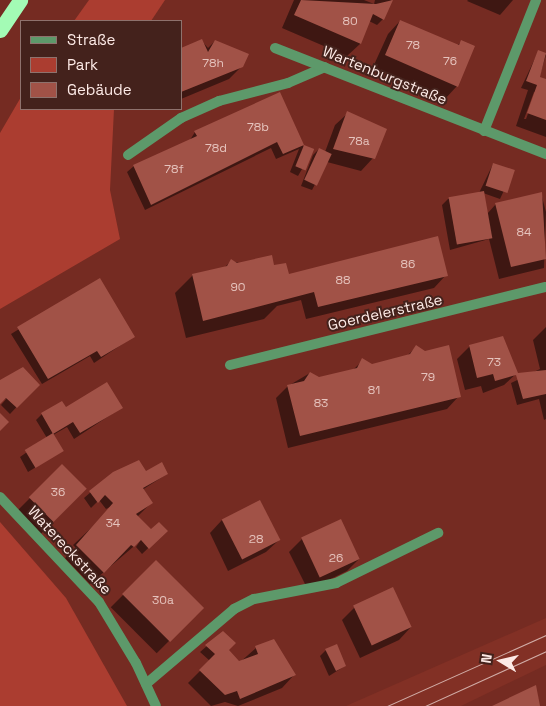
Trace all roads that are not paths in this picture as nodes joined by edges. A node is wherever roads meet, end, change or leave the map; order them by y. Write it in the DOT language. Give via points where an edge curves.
graph roads {
  1 [pos="20,0"];
  2 [pos="536,0"];
  3 [pos="0,30"];
  4 [pos="275,48"];
  5 [pos="325,67"];
  6 [pos="484,131"];
  7 [pos="546,154"];
  8 [pos="128,155"];
  9 [pos="546,287"];
  10 [pos="230,365"];
  11 [pos="0,497"];
  12 [pos="438,533"];
  13 [pos="146,684"];
  14 [pos="156,706"];
  1 -- 3 [label="highway"];
  2 -- 6 [label="street"];
  4 -- 5 [label="street, Wartenburgstraße"];
  5 -- 6 [label="street, Wartenburgstraße"];
  5 -- 8 [label="street" via="288,83 219,101 181,118"];
  6 -- 7 [label="street, Wartenburgstraße"];
  9 -- 10 [label="street, Goerdelerstraße"];
  11 -- 13 [label="street, Watereckstraße" via="99,602"];
  12 -- 13 [label="street" via="336,583 254,599 234,609"];
  13 -- 14 [label="street, Watereckstraße"];
}
